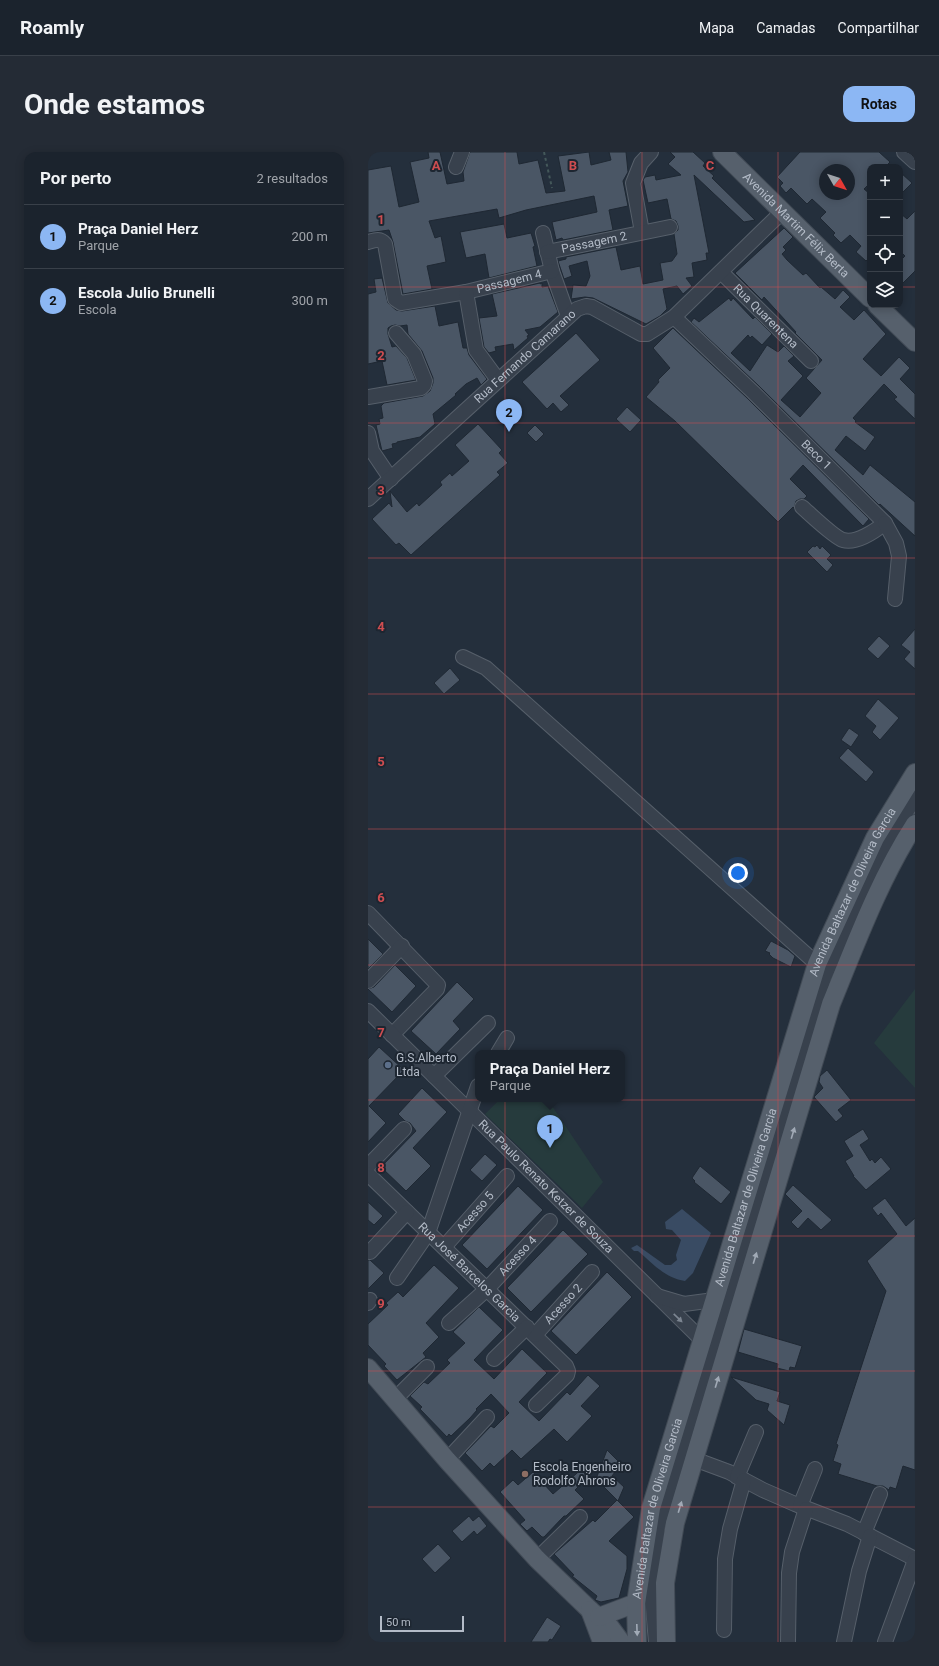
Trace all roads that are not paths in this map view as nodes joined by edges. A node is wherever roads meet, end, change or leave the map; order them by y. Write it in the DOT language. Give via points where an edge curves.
graph roads {
  1 [pos="462,152"];
  2 [pos="651,152"];
  3 [pos="722,152"];
  4 [pos="904,152"];
  5 [pos="915,162"];
  6 [pos="456,167"];
  7 [pos="782,212"];
  8 [pos="670,227"];
  9 [pos="642,232"];
  10 [pos="543,233"];
  11 [pos="368,242"];
  12 [pos="547,252"];
  13 [pos="552,271"];
  14 [pos="721,272"];
  15 [pos="466,292"];
  16 [pos="867,295"];
  17 [pos="881,308"];
  18 [pos="568,316"];
  19 [pos="674,317"];
  20 [pos="396,333"];
  21 [pos="915,342"];
  22 [pos="811,361"];
  23 [pos="498,380"];
  24 [pos="368,397"];
  25 [pos="368,433"];
  26 [pos="391,479"];
  27 [pos="368,499"];
  28 [pos="802,508"];
  29 [pos="885,523"];
  30 [pos="895,599"];
  31 [pos="463,657"];
  32 [pos="915,773"];
  33 [pos="915,790"];
  34 [pos="915,798"];
  35 [pos="915,812"];
  36 [pos="915,824"];
  37 [pos="875,838"];
  38 [pos="899,849"];
  39 [pos="368,913"];
  40 [pos="402,946"];
  41 [pos="817,964"];
  42 [pos="368,981"];
  43 [pos="368,1011"];
  44 [pos="488,1023"];
  45 [pos="392,1035"];
  46 [pos="507,1038"];
  47 [pos="500,1050"];
  48 [pos="434,1076"];
  49 [pos="475,1094"];
  50 [pos="469,1111"];
  51 [pos="404,1129"];
  52 [pos="368,1166"];
  53 [pos="368,1174"];
  54 [pos="507,1176"];
  55 [pos="408,1212"];
  56 [pos="550,1221"];
  57 [pos="428,1233"];
  58 [pos="444,1247"];
  59 [pos="370,1252"];
  60 [pos="592,1272"];
  61 [pos="397,1278"];
  62 [pos="749,1278"];
  63 [pos="487,1289"];
  64 [pos="655,1295"];
  65 [pos="719,1302"];
  66 [pos="449,1323"];
  67 [pos="531,1331"];
  68 [pos="702,1340"];
  69 [pos="494,1359"];
  70 [pos="427,1367"];
  71 [pos="368,1368"];
  72 [pos="395,1398"];
  73 [pos="536,1405"];
  74 [pos="487,1417"];
  75 [pos="756,1432"];
  76 [pos="694,1459"];
  77 [pos="447,1460"];
  78 [pos="815,1469"];
  79 [pos="741,1478"];
  80 [pos="880,1494"];
  81 [pos="803,1507"];
  82 [pos="662,1511"];
  83 [pos="580,1517"];
  84 [pos="867,1534"];
  85 [pos="537,1559"];
  86 [pos="915,1560"];
  87 [pos="665,1583"];
  88 [pos="636,1603"];
  89 [pos="594,1613"];
  90 [pos="724,1630"];
  91 [pos="602,1642"];
  92 [pos="621,1642"];
  93 [pos="637,1642"];
  94 [pos="656,1642"];
  95 [pos="666,1642"];
  96 [pos="788,1642"];
  97 [pos="844,1642"];
  98 [pos="885,1642"];
  1 -- 6 [label="street"];
  2 -- 9 [label="street" via="641,163 633,183"];
  3 -- 7 [label="main road, Avenida Martim Félix Berta"];
  4 -- 5 [label="street"];
  7 -- 14 [label="street, Rua Fernando Camarano"];
  7 -- 16 [label="main road, Avenida Martim Félix Berta"];
  8 -- 9 [label="street, Passagem 2"];
  9 -- 12 [label="street, Passagem 2"];
  10 -- 12 [label="street"];
  11 -- 15 [label="street, Passagem 4" via="378,240 385,244 395,299 398,302"];
  12 -- 13 [label="street"];
  13 -- 15 [label="street, Passagem 4"];
  13 -- 18 [label="street"];
  14 -- 19 [label="street, Rua Fernando Camarano"];
  14 -- 22 [label="street, Rua Quarentena"];
  15 -- 23 [label="street" via="476,350"];
  17 -- 21 [label="main road"];
  18 -- 19 [label="street, Rua Fernando Camarano" via="586,306 641,334 647,334"];
  18 -- 23 [label="street, Rua Fernando Camarano"];
  19 -- 29 [label="street, Beco 1"];
  20 -- 24 [label="street" via="414,354 425,381 424,385 421,388"];
  23 -- 26 [label="street, Rua Fernando Camarano"];
  25 -- 26 [label="street" via="372,451"];
  26 -- 27 [label="street, Rua Fernando Camarano"];
  28 -- 29 [label="street" via="841,540 850,541 858,538"];
  29 -- 30 [label="street, Beco 1" via="896,543 899,556"];
  31 -- 41 [label="street" via="486,668"];
  32 -- 37 [label="main road, Avenida Baltazar de Oliveira Garcia"];
  33 -- 37 [label="street"];
  34 -- 65 [label="street" via="887,843 824,977"];
  35 -- 38 [label="street"];
  36 -- 38 [label="main road, Avenida Baltazar de Oliveira Garcia"];
  37 -- 41 [label="main road, Avenida Baltazar de Oliveira Garcia"];
  62 -- 38 [label="main road, Avenida Baltazar de Oliveira Garcia, one-way" via="831,1004 863,925"];
  39 -- 40 [label="street"];
  40 -- 42 [label="street"];
  40 -- 45 [label="street" via="438,984 437,990"];
  41 -- 65 [label="main road, Avenida Baltazar de Oliveira Garcia" via="722,1274"];
  43 -- 45 [label="street, Rua Paulo Renato Ketzer de Souza"];
  44 -- 48 [label="street"];
  45 -- 48 [label="street, Rua Paulo Renato Ketzer de Souza"];
  46 -- 47 [label="street"];
  48 -- 50 [label="street, Rua Paulo Renato Ketzer de Souza"];
  49 -- 50 [label="street"];
  50 -- 57 [label="street"];
  50 -- 64 [label="street, Rua Paulo Renato Ketzer de Souza"];
  51 -- 52 [label="street"];
  53 -- 55 [label="street, Rua José Barcelos Garcia"];
  54 -- 58 [label="street, Acesso 5"];
  55 -- 57 [label="street, Rua José Barcelos Garcia"];
  55 -- 59 [label="street"];
  56 -- 63 [label="street, Acesso 4"];
  57 -- 58 [label="street, Rua José Barcelos Garcia"];
  57 -- 61 [label="street"];
  58 -- 63 [label="street, Rua José Barcelos Garcia"];
  60 -- 67 [label="street, Acesso 2"];
  62 -- 65 [label="street"];
  76 -- 62 [label="main road, Avenida Baltazar de Oliveira Garcia, one-way"];
  63 -- 66 [label="street, Acesso 4"];
  63 -- 67 [label="street, Rua José Barcelos Garcia"];
  64 -- 65 [label="street, Rua Paulo Renato Ketzer de Souza" via="684,1304"];
  64 -- 68 [label="street, Rua Paulo Renato Ketzer de Souza, one-way"];
  65 -- 68 [label="main road, Avenida Baltazar de Oliveira Garcia"];
  65 -- 82 [label="street"];
  67 -- 69 [label="street, Acesso 2"];
  67 -- 73 [label="street, Rua José Barcelos Garcia" via="568,1371 567,1375"];
  68 -- 88 [label="main road, Avenida Baltazar de Oliveira Garcia" via="651,1508"];
  70 -- 72 [label="street"];
  71 -- 72 [label="main road"];
  72 -- 77 [label="main road"];
  74 -- 77 [label="street"];
  75 -- 79 [label="street"];
  76 -- 79 [label="street"];
  87 -- 76 [label="main road, Avenida Baltazar de Oliveira Garcia, one-way" via="675,1523"];
  77 -- 85 [label="main road"];
  78 -- 81 [label="street"];
  79 -- 81 [label="street"];
  79 -- 90 [label="street" via="725,1558"];
  80 -- 84 [label="street"];
  81 -- 84 [label="street"];
  81 -- 96 [label="street" via="789,1573"];
  82 -- 87 [label="street"];
  82 -- 88 [label="street"];
  82 -- 94 [label="street" via="652,1596"];
  83 -- 85 [label="street"];
  84 -- 86 [label="street"];
  84 -- 97 [label="street"];
  85 -- 89 [label="main road"];
  86 -- 98 [label="street"];
  87 -- 95 [label="main road, Avenida Baltazar de Oliveira Garcia"];
  88 -- 89 [label="main road"];
  88 -- 93 [label="main road, Avenida Baltazar de Oliveira Garcia, one-way"];
  89 -- 91 [label="main road"];
  89 -- 92 [label="main road"];
}
